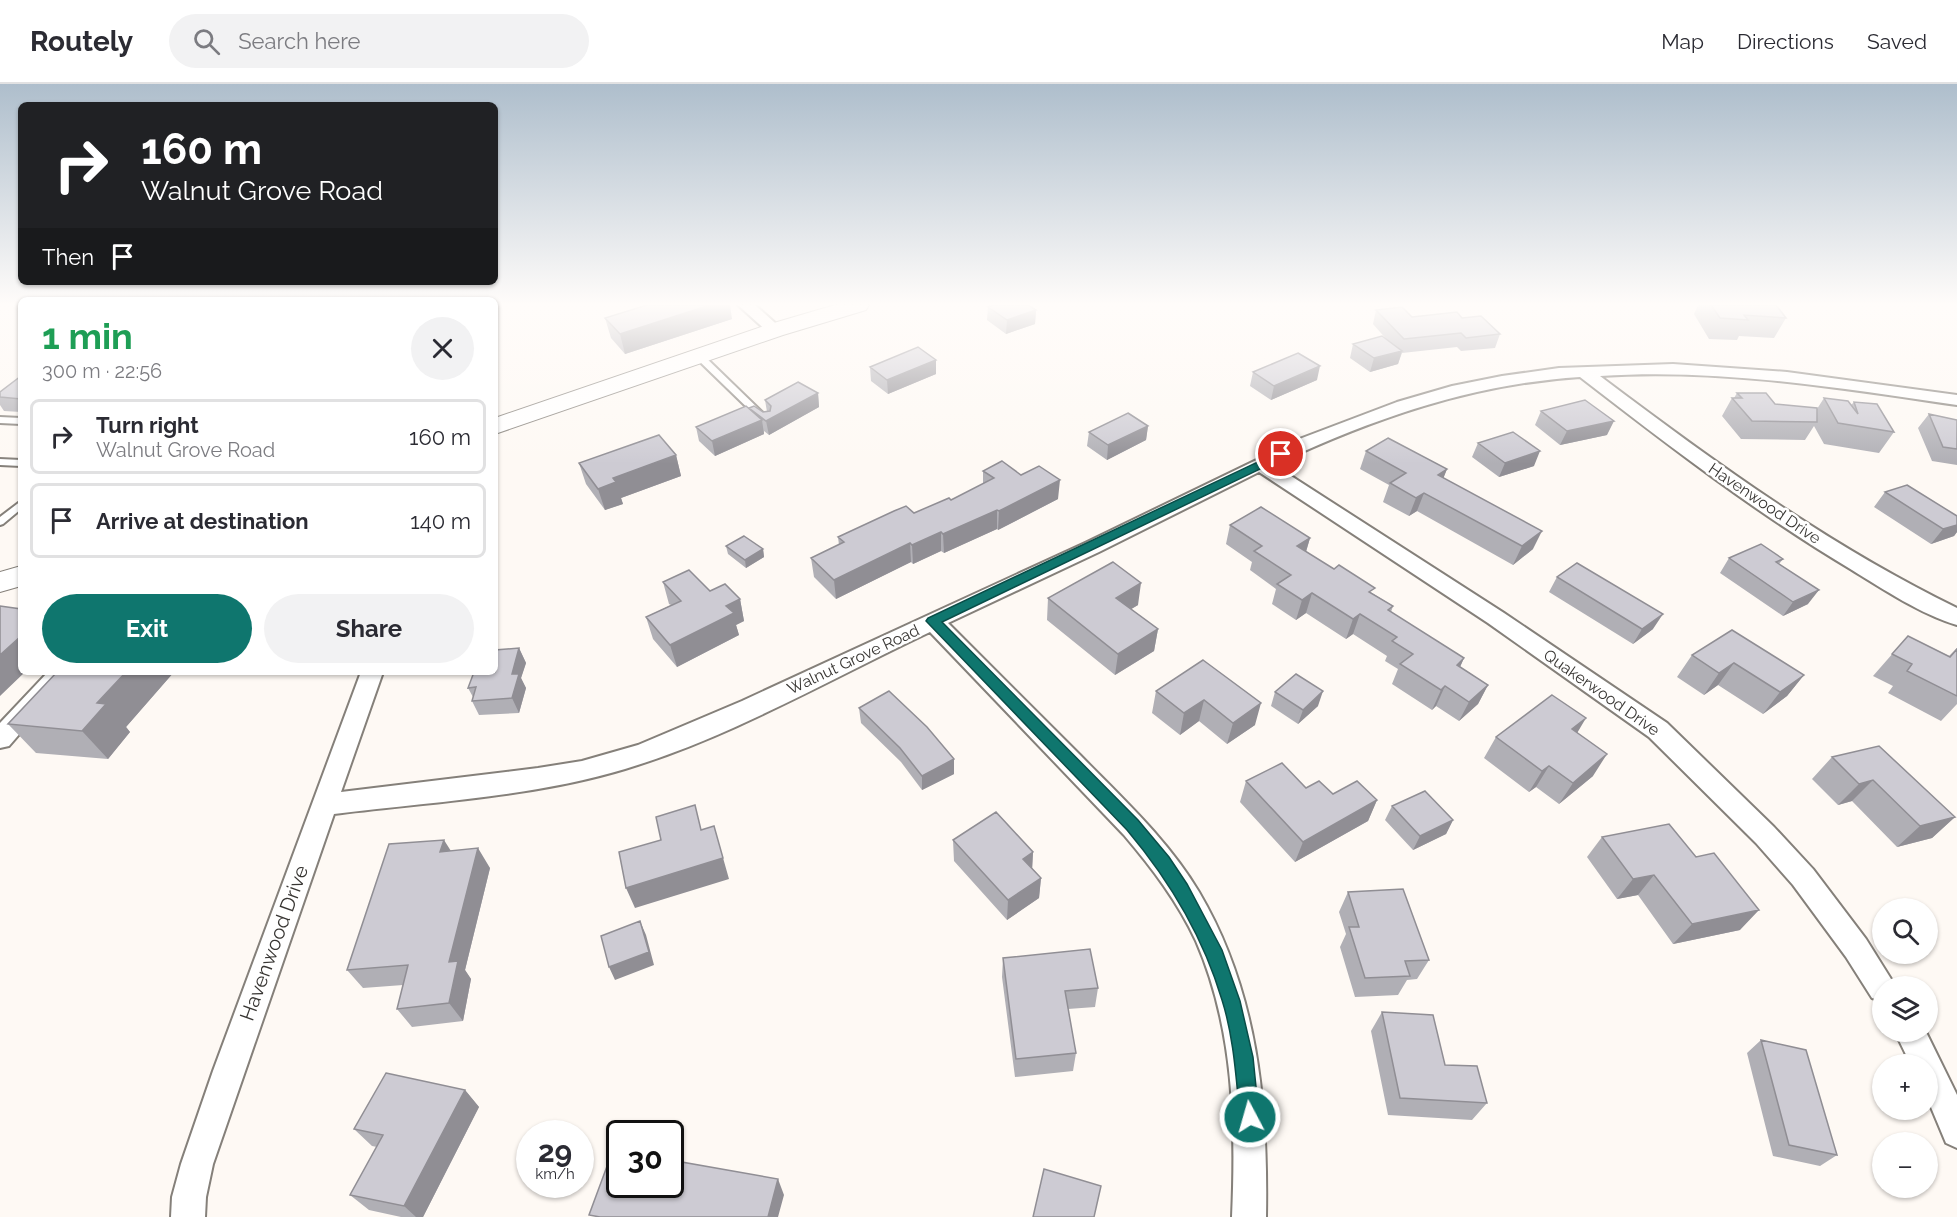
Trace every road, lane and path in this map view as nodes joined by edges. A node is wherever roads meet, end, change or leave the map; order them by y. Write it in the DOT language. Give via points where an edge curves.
graph roads {
  1 [pos="694,358"];
  2 [pos="701,358"];
  3 [pos="1584,372"];
  4 [pos="1957,400"];
  5 [pos="0,420"];
  6 [pos="18,422"];
  7 [pos="768,422"];
  8 [pos="498,425"];
  9 [pos="0,462"];
  10 [pos="18,463"];
  11 [pos="1260,464"];
  12 [pos="18,507"];
  13 [pos="0,522"];
  14 [pos="18,577"];
  15 [pos="0,582"];
  16 [pos="1957,617"];
  17 [pos="933,621"];
  18 [pos="59,675"];
  19 [pos="371,675"];
  20 [pos="0,739"];
  21 [pos="324,805"];
  22 [pos="1874,976"];
  23 [pos="1938,1088"];
  24 [pos="1957,1132"];
  25 [pos="188,1217"];
  26 [pos="1249,1217"];
  1 -- 8 [label="main road"];
  2 -- 7 [label="lane"];
  3 -- 4 [label="street, Walnut Grove Road" via="1748,372"];
  3 -- 11 [label="street, Walnut Grove Road" via="1499,381 1426,397 1342,427"];
  3 -- 16 [label="street, Havenwood Drive" via="1679,446 1796,525 1880,578"];
  5 -- 6 [label="lane"];
  9 -- 10 [label="lane"];
  11 -- 17 [label="street, Walnut Grove Road"];
  11 -- 22 [label="street, Quakerwood Drive" via="1658,729 1803,877"];
  12 -- 13 [label="lane"];
  14 -- 15 [label="main road"];
  17 -- 21 [label="street, Walnut Grove Road" via="760,702 604,767"];
  17 -- 26 [label="street" via="1133,825 1164,862 1190,903 1232,1001 1244,1057 1250,1117"];
  18 -- 20 [label="street"];
  19 -- 21 [label="street, Havenwood Drive"];
  21 -- 25 [label="street, Havenwood Drive" via="197,1164"];
  23 -- 24 [label="street"];
}
